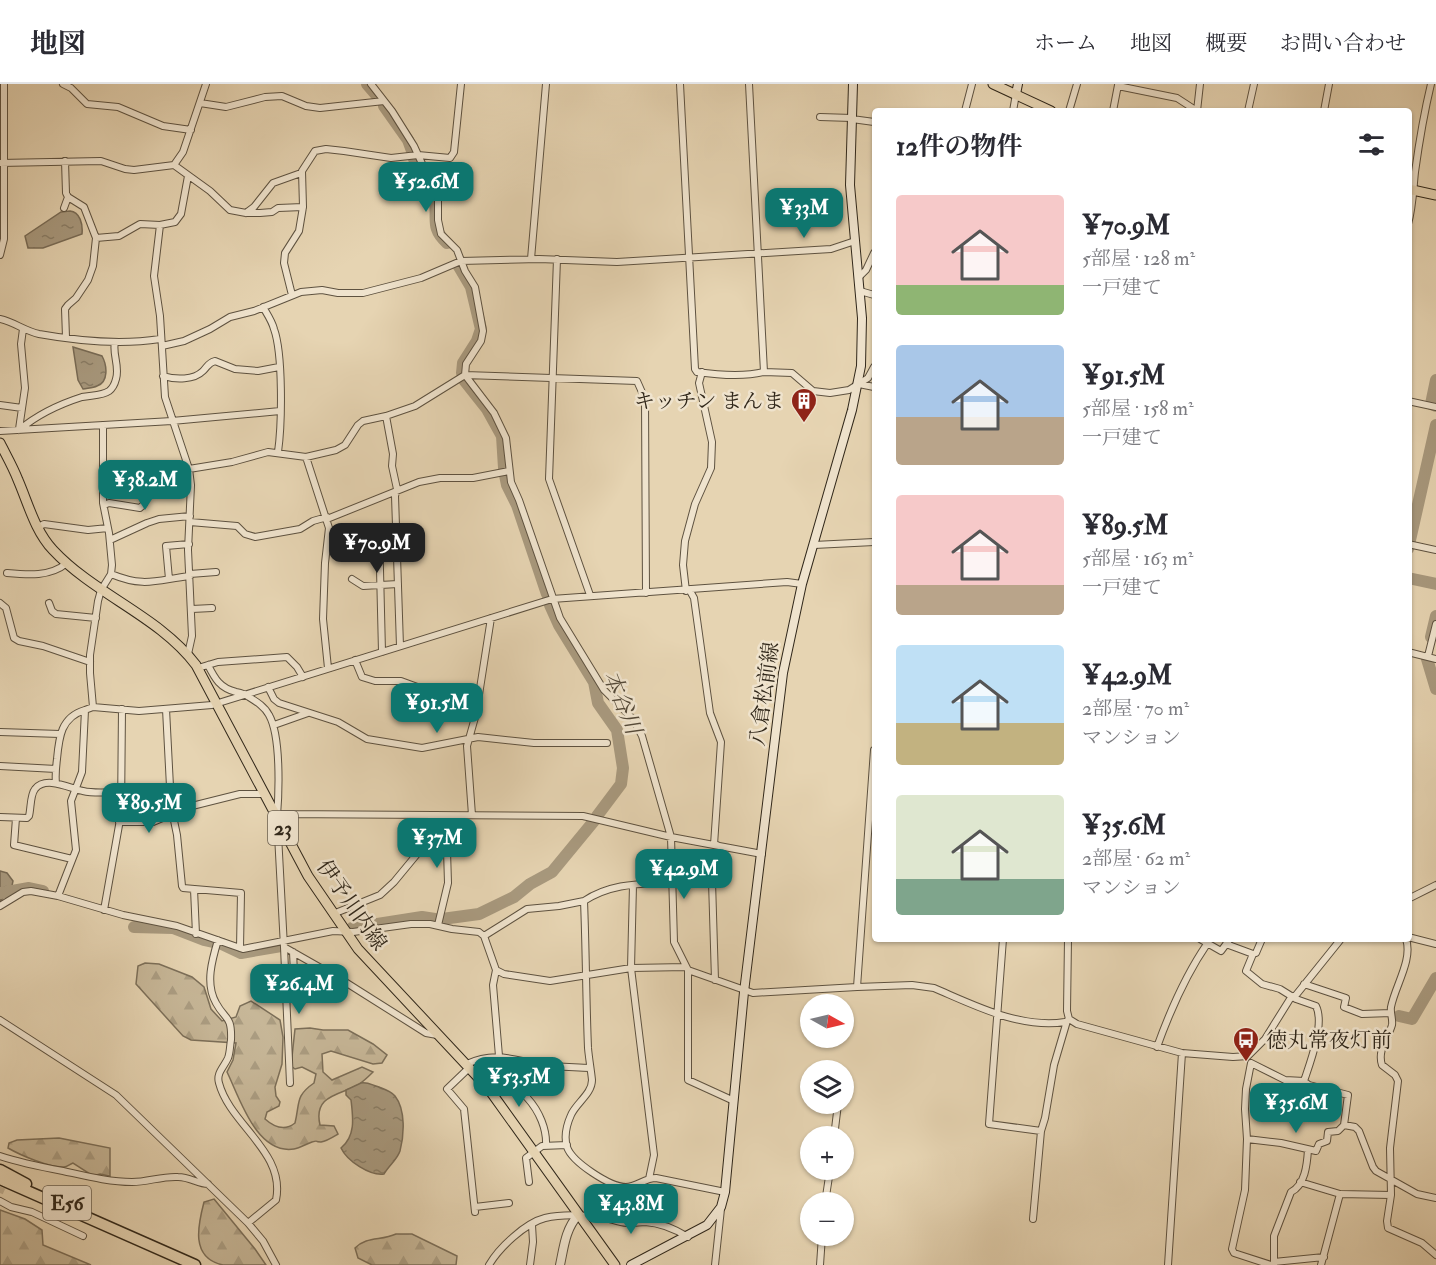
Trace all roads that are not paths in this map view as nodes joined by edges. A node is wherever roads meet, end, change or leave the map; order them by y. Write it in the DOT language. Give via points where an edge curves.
graph roads {
  1 [pos="2,84"];
  2 [pos="63,84"];
  3 [pos="206,84"];
  4 [pos="371,84"];
  5 [pos="461,84"];
  6 [pos="546,84"];
  7 [pos="680,84"];
  8 [pos="749,84"];
  9 [pos="853,84"];
  10 [pos="972,84"];
  11 [pos="993,84"];
  12 [pos="1018,84"];
  13 [pos="1077,84"];
  14 [pos="1200,84"];
  15 [pos="1254,84"];
  16 [pos="1329,84"];
  17 [pos="1431,84"];
  18 [pos="1118,85"];
  19 [pos="1016,94"];
  20 [pos="384,101"];
  21 [pos="200,103"];
  22 [pos="966,108"];
  23 [pos="1014,108"];
  24 [pos="1045,108"];
  25 [pos="1070,108"];
  26 [pos="1114,108"];
  27 [pos="1192,108"];
  28 [pos="1197,108"];
  29 [pos="1249,108"];
  30 [pos="1325,108"];
  31 [pos="820,117"];
  32 [pos="852,118"];
  33 [pos="872,122"];
  34 [pos="191,130"];
  35 [pos="418,155"];
  36 [pos="65,161"];
  37 [pos="2,163"];
  38 [pos="174,165"];
  39 [pos="302,173"];
  40 [pos="188,176"];
  41 [pos="1412,184"];
  42 [pos="1412,190"];
  43 [pos="1412,193"];
  44 [pos="1436,195"];
  45 [pos="68,197"];
  46 [pos="303,207"];
  47 [pos="64,208"];
  48 [pos="1412,208"];
  49 [pos="246,213"];
  50 [pos="160,225"];
  51 [pos="96,238"];
  52 [pos="855,241"];
  53 [pos="758,254"];
  54 [pos="0,255"];
  55 [pos="689,257"];
  56 [pos="872,257"];
  57 [pos="557,259"];
  58 [pos="531,260"];
  59 [pos="461,261"];
  60 [pos="859,277"];
  61 [pos="860,291"];
  62 [pos="872,294"];
  63 [pos="292,295"];
  64 [pos="263,308"];
  65 [pos="0,319"];
  66 [pos="23,329"];
  67 [pos="66,337"];
  68 [pos="115,342"];
  69 [pos="161,342"];
  70 [pos="279,367"];
  71 [pos="872,371"];
  72 [pos="702,372"];
  73 [pos="764,372"];
  74 [pos="465,375"];
  75 [pos="163,376"];
  76 [pos="552,377"];
  77 [pos="859,384"];
  78 [pos="872,387"];
  79 [pos="1412,402"];
  80 [pos="0,405"];
  81 [pos="1436,407"];
  82 [pos="22,408"];
  83 [pos="280,411"];
  84 [pos="386,416"];
  85 [pos="172,422"];
  86 [pos="103,425"];
  87 [pos="19,430"];
  88 [pos="0,431"];
  89 [pos="0,442"];
  90 [pos="278,452"];
  91 [pos="306,457"];
  92 [pos="189,469"];
  93 [pos="509,471"];
  94 [pos="190,481"];
  95 [pos="396,493"];
  96 [pos="104,506"];
  97 [pos="327,518"];
  98 [pos="190,519"];
  99 [pos="38,527"];
  100 [pos="108,528"];
  101 [pos="396,529"];
  102 [pos="110,540"];
  103 [pos="872,542"];
  104 [pos="189,544"];
  105 [pos="814,545"];
  106 [pos="1412,545"];
  107 [pos="1436,550"];
  108 [pos="67,563"];
  109 [pos="216,572"];
  110 [pos="8,573"];
  111 [pos="111,574"];
  112 [pos="190,575"];
  113 [pos="169,579"];
  114 [pos="352,579"];
  115 [pos="398,584"];
  116 [pos="802,584"];
  117 [pos="380,586"];
  118 [pos="101,590"];
  119 [pos="688,591"];
  120 [pos="646,593"];
  121 [pos="590,595"];
  122 [pos="552,599"];
  123 [pos="0,603"];
  124 [pos="49,603"];
  125 [pos="212,608"];
  126 [pos="192,609"];
  127 [pos="96,618"];
  128 [pos="491,618"];
  129 [pos="1436,624"];
  130 [pos="400,646"];
  131 [pos="381,652"];
  132 [pos="1412,653"];
  133 [pos="188,654"];
  134 [pos="1428,656"];
  135 [pos="1436,659"];
  136 [pos="355,660"];
  137 [pos="90,662"];
  138 [pos="203,667"];
  139 [pos="328,668"];
  140 [pos="303,677"];
  141 [pos="268,687"];
  142 [pos="430,692"];
  143 [pos="245,694"];
  144 [pos="218,703"];
  145 [pos="93,707"];
  146 [pos="122,709"];
  147 [pos="85,710"];
  148 [pos="166,710"];
  149 [pos="308,712"];
  150 [pos="274,725"];
  151 [pos="0,732"];
  152 [pos="60,734"];
  153 [pos="468,740"];
  154 [pos="608,743"];
  155 [pos="0,766"];
  156 [pos="56,769"];
  157 [pos="56,783"];
  158 [pos="77,789"];
  159 [pos="121,792"];
  160 [pos="265,794"];
  161 [pos="172,812"];
  162 [pos="472,815"];
  163 [pos="277,816"];
  164 [pos="0,817"];
  165 [pos="446,817"];
  166 [pos="16,818"];
  167 [pos="119,822"];
  168 [pos="872,822"];
  169 [pos="671,837"];
  170 [pos="716,845"];
  171 [pos="762,854"];
  172 [pos="871,858"];
  173 [pos="72,859"];
  174 [pos="672,882"];
  175 [pos="633,885"];
  176 [pos="1436,885"];
  177 [pos="194,889"];
  178 [pos="58,896"];
  179 [pos="1412,897"];
  180 [pos="584,901"];
  181 [pos="0,906"];
  182 [pos="104,910"];
  183 [pos="333,914"];
  184 [pos="438,925"];
  185 [pos="345,931"];
  186 [pos="196,934"];
  187 [pos="484,936"];
  188 [pos="1412,939"];
  189 [pos="218,940"];
  190 [pos="1003,942"];
  191 [pos="1068,942"];
  192 [pos="1204,942"];
  193 [pos="1227,942"];
  194 [pos="1230,942"];
  195 [pos="1261,942"];
  196 [pos="1339,942"];
  197 [pos="1407,942"];
  198 [pos="1207,944"];
  199 [pos="1436,944"];
  200 [pos="284,945"];
  201 [pos="240,948"];
  202 [pos="293,952"];
  203 [pos="1253,954"];
  204 [pos="631,968"];
  205 [pos="687,969"];
  206 [pos="496,970"];
  207 [pos="586,974"];
  208 [pos="716,980"];
  209 [pos="1304,984"];
  210 [pos="857,987"];
  211 [pos="744,992"];
  212 [pos="295,993"];
  213 [pos="1293,997"];
  214 [pos="1391,1013"];
  215 [pos="997,1014"];
  216 [pos="0,1020"];
  217 [pos="1067,1021"];
  218 [pos="437,1035"];
  219 [pos="1157,1047"];
  220 [pos="1182,1053"];
  221 [pos="499,1056"];
  222 [pos="1249,1059"];
  223 [pos="468,1065"];
  224 [pos="590,1068"];
  225 [pos="480,1079"];
  226 [pos="1304,1081"];
  227 [pos="290,1083"];
  228 [pos="734,1101"];
  229 [pos="1344,1125"];
  230 [pos="1041,1131"];
  231 [pos="1247,1139"];
  232 [pos="567,1145"];
  233 [pos="546,1146"];
  234 [pos="1308,1150"];
  235 [pos="534,1152"];
  236 [pos="0,1156"];
  237 [pos="14,1161"];
  238 [pos="5,1169"];
  239 [pos="1390,1178"];
  240 [pos="0,1179"];
  241 [pos="649,1179"];
  242 [pos="529,1182"];
  243 [pos="1300,1182"];
  244 [pos="208,1184"];
  245 [pos="725,1192"];
  246 [pos="1340,1194"];
  247 [pos="1391,1195"];
  248 [pos="1436,1198"];
  249 [pos="0,1201"];
  250 [pos="509,1203"];
  251 [pos="721,1207"];
  252 [pos="578,1215"];
  253 [pos="1033,1219"];
  254 [pos="248,1223"];
  255 [pos="532,1225"];
  256 [pos="83,1236"];
  257 [pos="133,1236"];
  258 [pos="688,1237"];
  259 [pos="821,1246"];
  260 [pos="1436,1255"];
  261 [pos="1324,1257"];
  262 [pos="1273,1264"];
  263 [pos="195,1265"];
  264 [pos="276,1265"];
  265 [pos="489,1265"];
  266 [pos="530,1265"];
  267 [pos="560,1265"];
  268 [pos="615,1265"];
  269 [pos="631,1265"];
  270 [pos="715,1265"];
  271 [pos="820,1265"];
  272 [pos="1168,1265"];
  273 [pos="1321,1265"];
  1 -- 37 [label="street"];
  2 -- 34 [label="street" via="87,104 117,107 163,126"];
  3 -- 21 [label="street"];
  4 -- 20 [label="street"];
  5 -- 35 [label="street" via="452,156"];
  6 -- 58 [label="street"];
  7 -- 55 [label="street"];
  8 -- 53 [label="street"];
  9 -- 32 [label="main road, 八倉松前線"];
  10 -- 22 [label="street"];
  11 -- 19 [label="main road"];
  12 -- 19 [label="main road"];
  13 -- 25 [label="street"];
  14 -- 28 [label="street"];
  15 -- 29 [label="street"];
  16 -- 30 [label="street"];
  17 -- 41 [label="street"];
  18 -- 26 [label="street"];
  18 -- 27 [label="street" via="1177,98"];
  19 -- 23 [label="street"];
  19 -- 24 [label="main road"];
  20 -- 21 [label="street" via="320,108 282,96 226,107"];
  20 -- 35 [label="street"];
  21 -- 34 [label="street"];
  31 -- 32 [label="street"];
  32 -- 33 [label="street"];
  32 -- 52 [label="main road, 八倉松前線" via="850,185"];
  34 -- 38 [label="street"];
  35 -- 39 [label="street" via="391,158 320,149 311,155"];
  35 -- 59 [label="street" via="438,199 441,234 457,250"];
  36 -- 37 [label="street"];
  36 -- 38 [label="street" via="101,161 134,170"];
  36 -- 45 [label="street" via="64,187"];
  37 -- 54 [label="street" via="4,239"];
  38 -- 40 [label="street"];
  39 -- 46 [label="street"];
  39 -- 49 [label="street" via="273,183"];
  40 -- 49 [label="street" via="226,207"];
  40 -- 50 [label="street" via="179,219"];
  42 -- 44 [label="main road"];
  43 -- 48 [label="street"];
  45 -- 47 [label="street"];
  45 -- 51 [label="street" via="84,207"];
  46 -- 49 [label="street"];
  46 -- 63 [label="street" via="299,231 285,253"];
  50 -- 51 [label="street" via="140,224 119,236"];
  50 -- 69 [label="street" via="154,276"];
  51 -- 67 [label="street" via="88,280 65,309"];
  52 -- 53 [label="street" via="831,249"];
  52 -- 60 [label="main road, 八倉松前線"];
  53 -- 55 [label="street"];
  53 -- 73 [label="street"];
  55 -- 57 [label="street" via="617,262"];
  55 -- 72 [label="street" via="695,369"];
  56 -- 60 [label="street"];
  57 -- 58 [label="street"];
  57 -- 76 [label="street"];
  58 -- 59 [label="street"];
  59 -- 63 [label="street" via="422,278 363,293 314,290"];
  59 -- 74 [label="street" via="475,287 483,325 481,341 466,364"];
  60 -- 61 [label="main road, 八倉松前線"];
  61 -- 62 [label="street"];
  61 -- 77 [label="main road, 八倉松前線" via="863,341"];
  63 -- 64 [label="street"];
  64 -- 69 [label="street" via="230,316 184,341"];
  64 -- 70 [label="street" via="274,328"];
  65 -- 66 [label="street"];
  66 -- 67 [label="street"];
  66 -- 82 [label="street"];
  67 -- 68 [label="street"];
  68 -- 69 [label="street"];
  68 -- 87 [label="street" via="118,371 108,392 64,404 37,416"];
  69 -- 75 [label="street"];
  70 -- 75 [label="street" via="258,371 235,369 214,361 193,377"];
  70 -- 83 [label="street"];
  71 -- 77 [label="street"];
  72 -- 73 [label="street"];
  72 -- 119 [label="street" via="699,383 712,442 711,468 685,541 683,565"];
  73 -- 77 [label="street" via="792,373 819,392 841,392"];
  74 -- 76 [label="street"];
  74 -- 84 [label="street" via="415,406"];
  74 -- 93 [label="street" via="502,428 508,444"];
  75 -- 85 [label="street"];
  76 -- 120 [label="street" via="637,381 642,389"];
  76 -- 121 [label="street" via="549,479"];
  77 -- 78 [label="street"];
  77 -- 105 [label="main road, 八倉松前線"];
  79 -- 81 [label="street"];
  80 -- 82 [label="street"];
  82 -- 87 [label="street"];
  83 -- 85 [label="street"];
  83 -- 90 [label="street"];
  84 -- 91 [label="street" via="363,421 341,448"];
  84 -- 95 [label="street"];
  85 -- 86 [label="street"];
  85 -- 92 [label="street"];
  86 -- 87 [label="street"];
  86 -- 96 [label="street"];
  87 -- 88 [label="street"];
  89 -- 99 [label="main road, 伊予川内線 / 23"];
  90 -- 91 [label="street"];
  90 -- 92 [label="street"];
  91 -- 97 [label="street"];
  92 -- 94 [label="street"];
  93 -- 95 [label="street" via="429,480"];
  93 -- 122 [label="street"];
  94 -- 96 [label="street" via="145,483 144,504 140,508 109,503"];
  94 -- 98 [label="street"];
  95 -- 97 [label="street"];
  95 -- 101 [label="street"];
  96 -- 100 [label="street"];
  97 -- 98 [label="street" via="300,530 255,537 237,526"];
  97 -- 139 [label="street" via="323,619"];
  98 -- 102 [label="street" via="159,519"];
  98 -- 104 [label="street"];
  99 -- 100 [label="street" via="44,524 88,530"];
  99 -- 108 [label="main road, 伊予川内線 / 23" via="52,550"];
  100 -- 102 [label="street"];
  101 -- 115 [label="street"];
  101 -- 117 [label="street" via="379,530"];
  102 -- 111 [label="street"];
  103 -- 105 [label="street"];
  104 -- 112 [label="street"];
  104 -- 113 [label="street" via="166,546"];
  105 -- 116 [label="main road, 八倉松前線"];
  106 -- 107 [label="street"];
  108 -- 110 [label="street" via="44,574"];
  108 -- 118 [label="main road, 伊予川内線 / 23"];
  109 -- 112 [label="street"];
  111 -- 113 [label="street" via="146,583"];
  111 -- 118 [label="street"];
  112 -- 113 [label="street"];
  112 -- 126 [label="street"];
  114 -- 117 [label="street" via="363,586"];
  115 -- 117 [label="street"];
  115 -- 130 [label="street"];
  116 -- 119 [label="street"];
  116 -- 171 [label="main road, 八倉松前線" via="783,673"];
  117 -- 131 [label="street"];
  118 -- 127 [label="street"];
  118 -- 133 [label="main road, 伊予川内線 / 23" via="169,636"];
  119 -- 120 [label="street"];
  119 -- 170 [label="street" via="694,598 710,713 722,742"];
  120 -- 121 [label="street"];
  121 -- 122 [label="street"];
  122 -- 128 [label="street"];
  122 -- 169 [label="street" via="604,690 638,727"];
  123 -- 137 [label="street" via="6,608 14,638"];
  124 -- 127 [label="street" via="56,614"];
  125 -- 126 [label="street"];
  126 -- 133 [label="street"];
  127 -- 137 [label="street"];
  128 -- 130 [label="street"];
  128 -- 153 [label="street" via="476,714"];
  129 -- 134 [label="street"];
  130 -- 131 [label="street"];
  131 -- 136 [label="street"];
  132 -- 134 [label="street"];
  133 -- 138 [label="main road, 伊予川内線 / 23"];
  134 -- 135 [label="street"];
  136 -- 139 [label="street"];
  136 -- 142 [label="street" via="362,677 401,681"];
  137 -- 145 [label="street"];
  138 -- 140 [label="street" via="218,662 287,657"];
  138 -- 143 [label="street" via="221,686"];
  138 -- 144 [label="main road, 伊予川内線 / 23"];
  139 -- 140 [label="street"];
  140 -- 141 [label="street"];
  141 -- 143 [label="street"];
  141 -- 149 [label="street" via="279,703"];
  143 -- 144 [label="street"];
  143 -- 150 [label="street" via="264,707"];
  144 -- 148 [label="street"];
  144 -- 160 [label="main road, 伊予川内線 / 23"];
  145 -- 146 [label="street"];
  145 -- 147 [label="street"];
  146 -- 148 [label="street"];
  146 -- 159 [label="street"];
  147 -- 152 [label="street" via="66,721"];
  147 -- 158 [label="street" via="82,772"];
  148 -- 161 [label="street"];
  149 -- 150 [label="street"];
  149 -- 153 [label="street" via="338,722 367,739 404,746 433,747"];
  150 -- 163 [label="street"];
  151 -- 152 [label="street"];
  152 -- 156 [label="street"];
  153 -- 154 [label="street" via="478,737 534,743"];
  153 -- 162 [label="street"];
  155 -- 156 [label="street"];
  156 -- 157 [label="street"];
  157 -- 158 [label="street"];
  157 -- 166 [label="street" via="35,788 30,816"];
  158 -- 159 [label="street"];
  158 -- 173 [label="street" via="71,806 76,843"];
  159 -- 167 [label="street"];
  160 -- 161 [label="street" via="240,794"];
  160 -- 163 [label="main road, 伊予川内線 / 23"];
  161 -- 167 [label="street" via="153,822"];
  161 -- 177 [label="street" via="182,886"];
  162 -- 165 [label="street"];
  162 -- 169 [label="street" via="583,816"];
  163 -- 165 [label="street"];
  163 -- 183 [label="main road, 伊予川内線 / 23"];
  163 -- 200 [label="street"];
  164 -- 166 [label="street"];
  165 -- 183 [label="street" via="380,895"];
  165 -- 184 [label="street" via="448,883"];
  166 -- 173 [label="street" via="14,845"];
  167 -- 182 [label="street"];
  168 -- 172 [label="street"];
  169 -- 170 [label="street"];
  169 -- 174 [label="street"];
  170 -- 171 [label="street"];
  170 -- 208 [label="street" via="712,881"];
  171 -- 211 [label="main road, 八倉松前線"];
  172 -- 210 [label="street"];
  173 -- 178 [label="street"];
  174 -- 175 [label="street"];
  174 -- 205 [label="street" via="674,942"];
  175 -- 180 [label="street" via="604,890"];
  175 -- 204 [label="street"];
  176 -- 179 [label="street"];
  177 -- 186 [label="street"];
  177 -- 201 [label="street" via="241,893"];
  178 -- 181 [label="street" via="23,892"];
  178 -- 182 [label="street"];
  180 -- 187 [label="street" via="527,909"];
  180 -- 207 [label="street"];
  182 -- 186 [label="street"];
  183 -- 185 [label="main road, 伊予川内線 / 23"];
  184 -- 185 [label="street" via="421,923"];
  184 -- 187 [label="street"];
  185 -- 200 [label="street" via="311,934"];
  185 -- 218 [label="main road, 伊予川内線 / 23"];
  186 -- 189 [label="street"];
  187 -- 206 [label="street"];
  188 -- 199 [label="street"];
  189 -- 201 [label="street"];
  189 -- 254 [label="street" via="210,977 216,1003 227,1016 231,1040 218,1081 267,1156 276,1180 276,1200"];
  190 -- 215 [label="street"];
  191 -- 217 [label="street"];
  192 -- 198 [label="street"];
  193 -- 198 [label="street" via="1221,951"];
  194 -- 203 [label="street"];
  195 -- 203 [label="street"];
  196 -- 209 [label="street"];
  197 -- 214 [label="street"];
  198 -- 219 [label="street" via="1190,968"];
  200 -- 201 [label="street"];
  200 -- 202 [label="street"];
  200 -- 227 [label="street"];
  202 -- 212 [label="street"];
  202 -- 218 [label="street" via="426,1033"];
  203 -- 213 [label="street" via="1246,971 1262,984"];
  204 -- 205 [label="street"];
  204 -- 207 [label="street"];
  204 -- 241 [label="street" via="654,1155"];
  205 -- 208 [label="street"];
  205 -- 228 [label="street" via="688,1080"];
  206 -- 207 [label="street" via="550,981"];
  206 -- 221 [label="street" via="493,985"];
  207 -- 224 [label="street"];
  208 -- 211 [label="street"];
  209 -- 213 [label="street"];
  209 -- 214 [label="street" via="1346,998 1344,1007 1362,1014"];
  210 -- 211 [label="street"];
  210 -- 215 [label="street" via="934,988"];
  211 -- 228 [label="main road, 八倉松前線"];
  213 -- 222 [label="street"];
  213 -- 226 [label="street" via="1319,1011 1316,1042"];
  214 -- 239 [label="street" via="1393,1020 1380,1053 1382,1065 1398,1081"];
  215 -- 217 [label="street" via="1030,1022"];
  215 -- 230 [label="street" via="989,1124"];
  216 -- 244 [label="street" via="116,1095"];
  217 -- 219 [label="street"];
  217 -- 230 [label="street"];
  218 -- 223 [label="main road, 伊予川内線 / 23"];
  219 -- 220 [label="street"];
  220 -- 222 [label="street"];
  220 -- 272 [label="street"];
  221 -- 223 [label="street"];
  221 -- 224 [label="street" via="544,1065"];
  222 -- 226 [label="street" via="1285,1080"];
  222 -- 231 [label="street"];
  223 -- 225 [label="main road, 伊予川内線 / 23"];
  223 -- 250 [label="street" via="447,1089 464,1109 475,1209"];
  224 -- 232 [label="street" via="591,1086 570,1117"];
  225 -- 233 [label="street" via="507,1083 521,1092 542,1119"];
  225 -- 235 [label="main road, 伊予川内線 / 23"];
  226 -- 229 [label="street" via="1348,1095"];
  228 -- 245 [label="main road, 八倉松前線"];
  229 -- 234 [label="street" via="1338,1131 1328,1132 1327,1141 1319,1144 1316,1151"];
  229 -- 239 [label="street" via="1358,1128 1373,1167"];
  230 -- 253 [label="street"];
  231 -- 234 [label="street"];
  231 -- 262 [label="street" via="1245,1190 1232,1249"];
  232 -- 233 [label="street"];
  232 -- 241 [label="street" via="574,1158 605,1181 628,1187"];
  233 -- 235 [label="street"];
  234 -- 243 [label="street"];
  235 -- 242 [label="street" via="526,1158"];
  235 -- 252 [label="main road, 伊予川内線 / 23"];
  236 -- 237 [label="street"];
  237 -- 238 [label="street"];
  237 -- 244 [label="street" via="102,1179 130,1182 164,1176 192,1178"];
  238 -- 257 [label="highway, E56"];
  239 -- 247 [label="street"];
  239 -- 248 [label="street" via="1417,1194"];
  240 -- 257 [label="highway, E56"];
  241 -- 245 [label="street"];
  243 -- 246 [label="street"];
  243 -- 262 [label="street" via="1291,1192 1274,1236"];
  244 -- 254 [label="street"];
  245 -- 251 [label="main road, 八倉松前線"];
  246 -- 247 [label="street"];
  246 -- 261 [label="street"];
  247 -- 260 [label="street" via="1388,1228 1422,1243"];
  249 -- 256 [label="street"];
  251 -- 258 [label="main road, 八倉松前線" via="707,1226"];
  251 -- 270 [label="street"];
  252 -- 255 [label="street" via="544,1218"];
  252 -- 258 [label="street" via="650,1223"];
  252 -- 267 [label="street" via="567,1232"];
  252 -- 268 [label="main road, 伊予川内線 / 23"];
  254 -- 264 [label="street"];
  255 -- 265 [label="street" via="509,1241"];
  255 -- 266 [label="street"];
  257 -- 263 [label="highway, E56"];
  258 -- 269 [label="main road, 八倉松前線"];
  259 -- 271 [label="street"];
  261 -- 262 [label="street"];
  261 -- 273 [label="street"];
}
